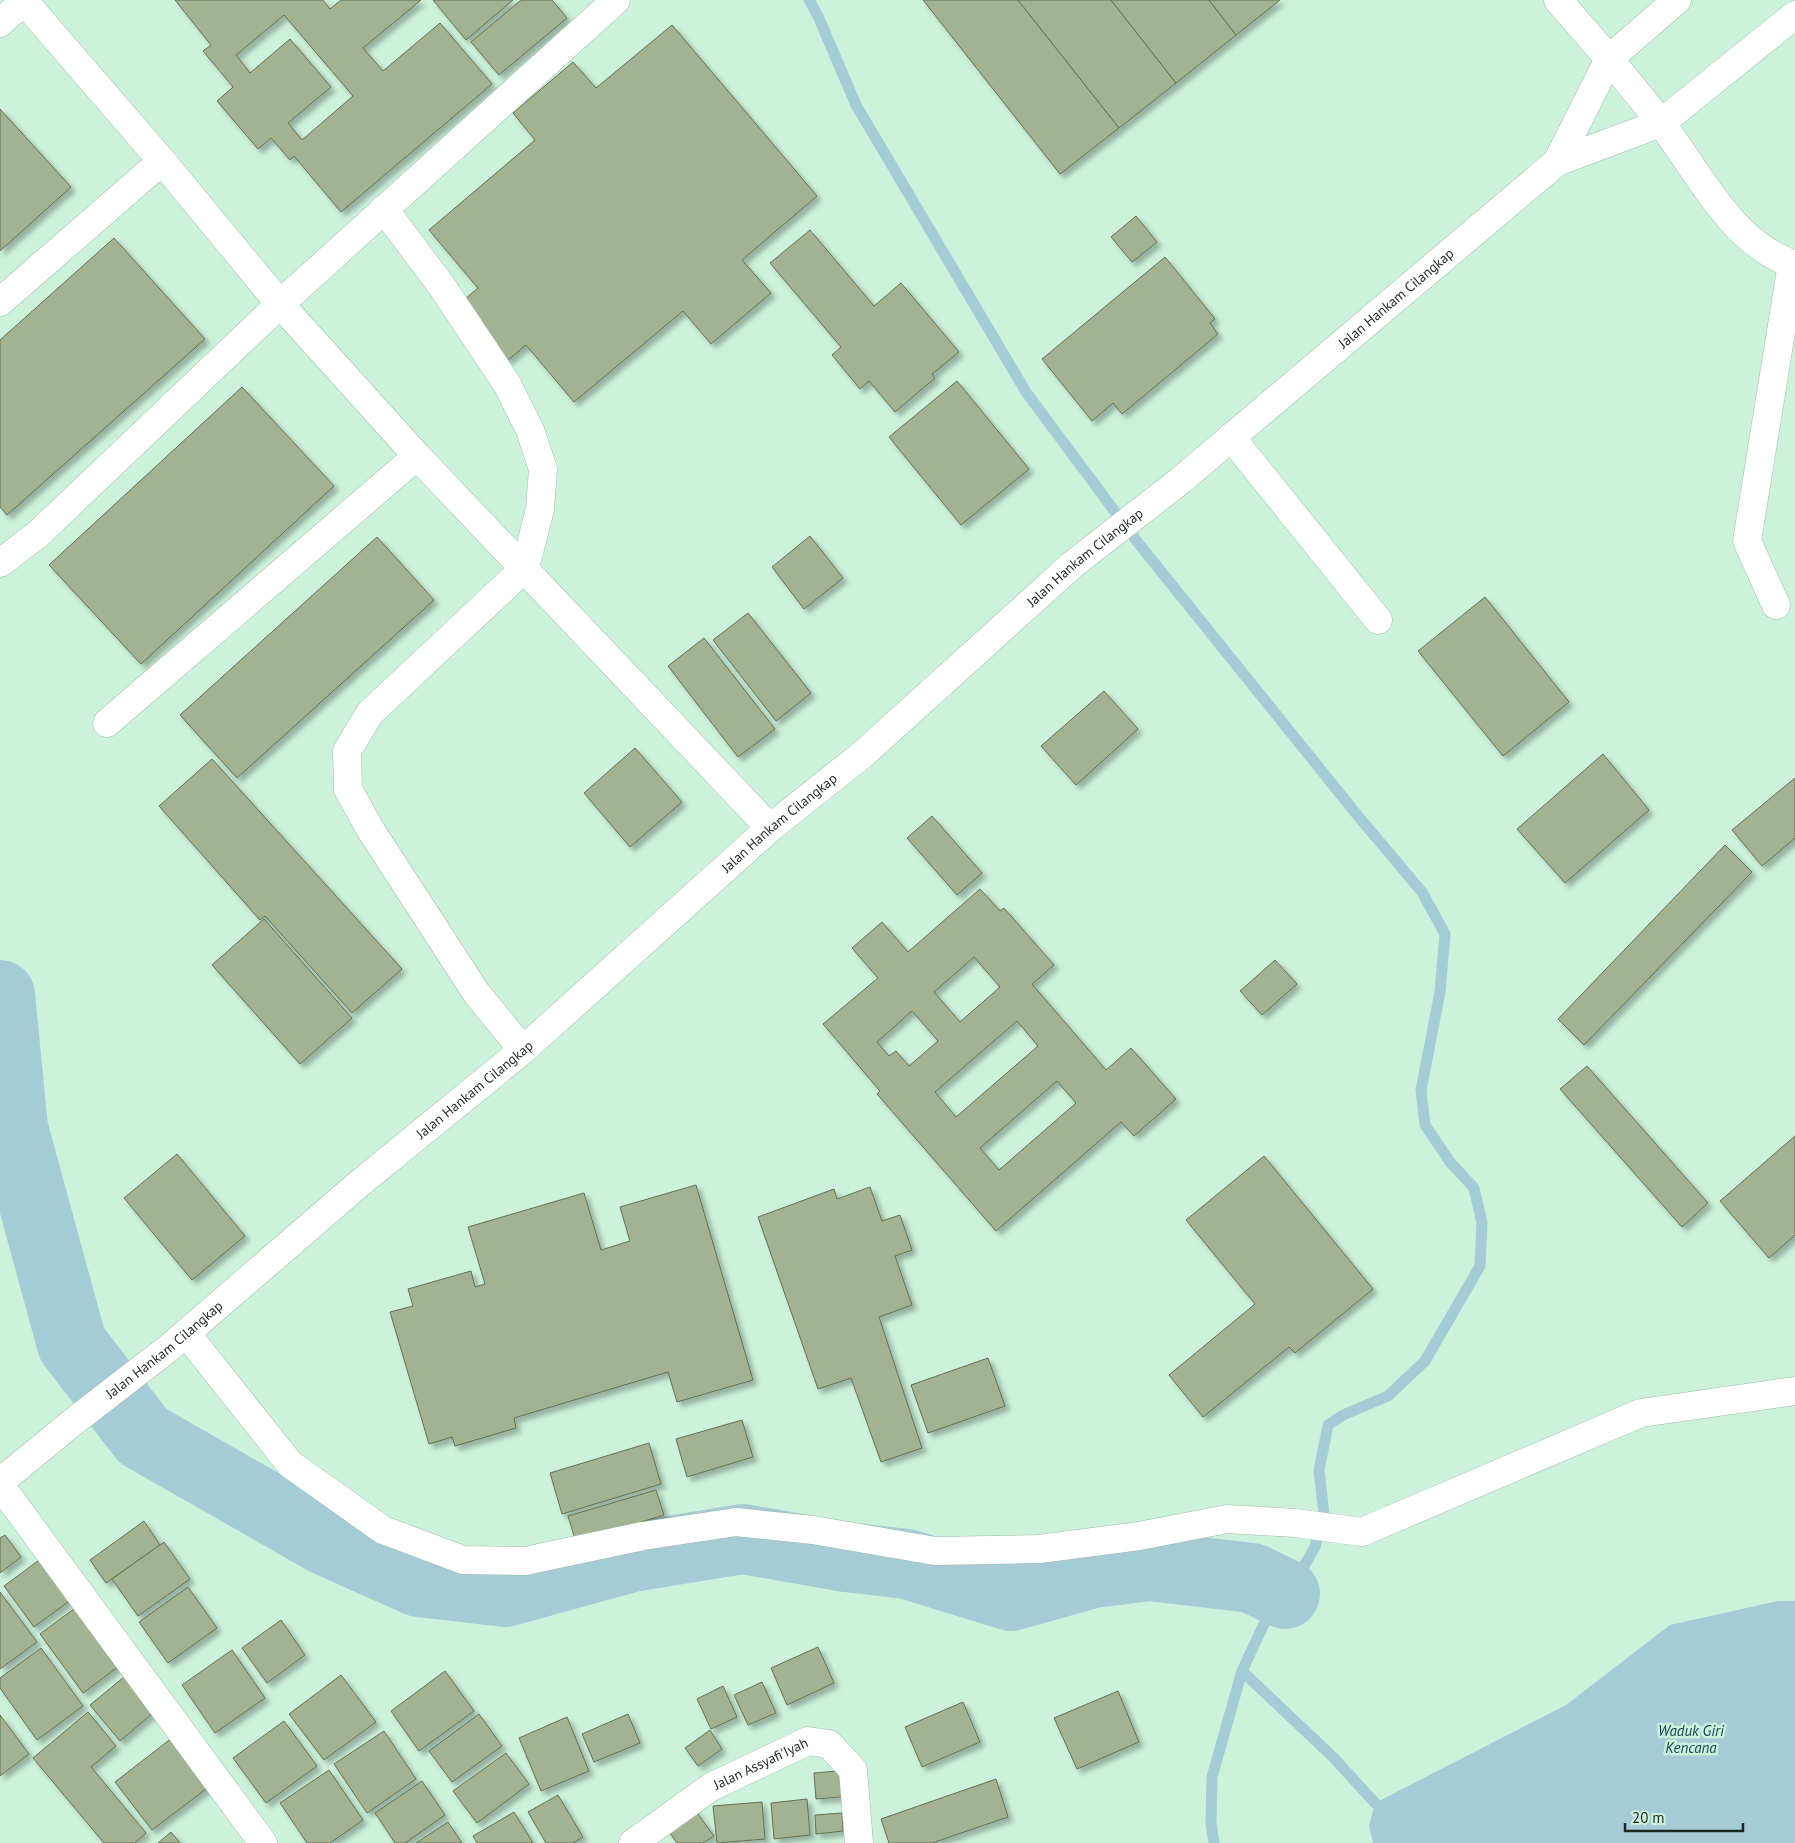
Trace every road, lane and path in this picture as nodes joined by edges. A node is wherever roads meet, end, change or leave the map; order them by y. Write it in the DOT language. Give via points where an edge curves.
graph roads {
  1 [pos="24,0"];
  2 [pos="616,0"];
  3 [pos="1558,0"];
  4 [pos="1677,0"];
  5 [pos="1795,15"];
  6 [pos="0,23"];
  7 [pos="1609,59"];
  8 [pos="1661,123"];
  9 [pos="162,160"];
  10 [pos="1557,162"];
  11 [pos="384,209"];
  12 [pos="1793,264"];
  13 [pos="0,302"];
  14 [pos="280,304"];
  15 [pos="1231,437"];
  16 [pos="417,456"];
  17 [pos="0,563"];
  18 [pos="525,568"];
  19 [pos="1776,606"];
  20 [pos="1378,620"];
  21 [pos="107,723"];
  22 [pos="770,828"];
  23 [pos="523,1050"];
  24 [pos="178,1340"];
  25 [pos="1795,1391"];
  26 [pos="0,1484"];
  27 [pos="263,1843"];
  28 [pos="633,1843"];
  29 [pos="859,1843"];
  1 -- 6 [label="street"];
  1 -- 9 [label="street"];
  2 -- 11 [label="street"];
  3 -- 7 [label="street"];
  4 -- 7 [label="street"];
  5 -- 8 [label="street"];
  7 -- 8 [label="street"];
  7 -- 10 [label="street"];
  8 -- 10 [label="street"];
  8 -- 12 [label="street" via="1732,222 1757,246"];
  9 -- 13 [label="street"];
  9 -- 14 [label="street"];
  10 -- 15 [label="street, Jalan Hankam Cilangkap"];
  11 -- 14 [label="street"];
  11 -- 18 [label="street" via="441,284 496,367 530,430 543,469 540,509"];
  12 -- 19 [label="street" via="1748,541"];
  14 -- 16 [label="street"];
  14 -- 17 [label="street" via="38,534"];
  15 -- 20 [label="street"];
  15 -- 22 [label="street, Jalan Hankam Cilangkap" via="1072,565 863,754"];
  16 -- 18 [label="street"];
  16 -- 21 [label="street"];
  18 -- 22 [label="street"];
  18 -- 23 [label="street" via="370,713 347,751 348,789 370,828 477,994"];
  22 -- 23 [label="street, Jalan Hankam Cilangkap"];
  23 -- 24 [label="street, Jalan Hankam Cilangkap" via="360,1183"];
  24 -- 25 [label="street" via="290,1464 383,1530 463,1560 525,1561 643,1536 736,1522 813,1530 935,1551 1039,1549 1139,1536 1228,1519 1362,1532 1641,1413"];
  24 -- 26 [label="street, Jalan Hankam Cilangkap"];
  26 -- 27 [label="street"];
  28 -- 29 [label="street, Jalan Assyafi'Iyah" via="711,1788 808,1741 829,1744 853,1770"];
}
